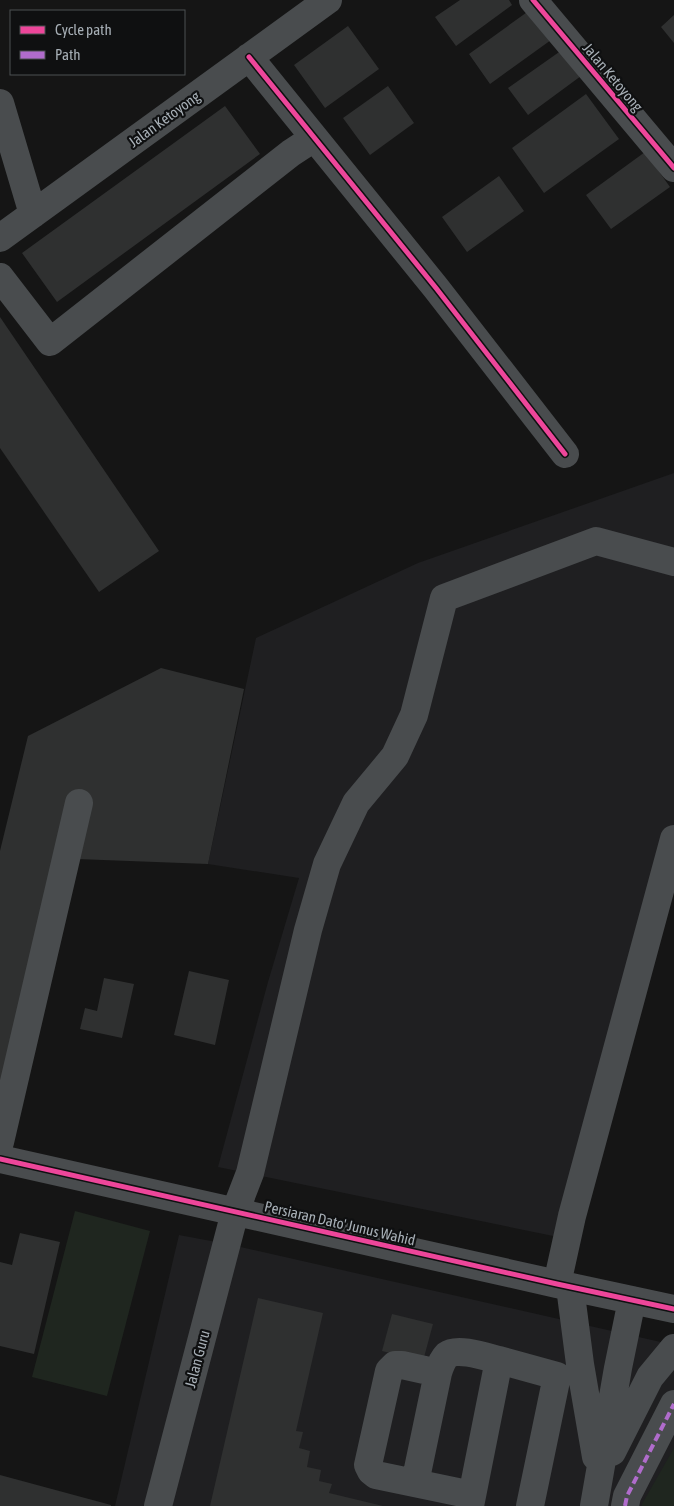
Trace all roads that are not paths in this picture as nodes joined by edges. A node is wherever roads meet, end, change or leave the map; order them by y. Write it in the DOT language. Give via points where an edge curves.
graph roads {
  1 [pos="328,0"];
  2 [pos="533,0"];
  3 [pos="249,57"];
  4 [pos="0,105"];
  5 [pos="314,138"];
  6 [pos="674,168"];
  7 [pos="33,214"];
  8 [pos="0,238"];
  9 [pos="0,277"];
  10 [pos="565,454"];
  11 [pos="674,562"];
  12 [pos="80,803"];
  13 [pos="674,839"];
  14 [pos="0,1142"];
  15 [pos="0,1159"];
  16 [pos="235,1212"];
  17 [pos="563,1285"];
  18 [pos="632,1300"];
  19 [pos="674,1309"];
  20 [pos="674,1348"];
  21 [pos="499,1360"];
  22 [pos="438,1373"];
  23 [pos="674,1404"];
  24 [pos="600,1476"];
  25 [pos="415,1483"];
  26 [pos="471,1500"];
  27 [pos="158,1506"];
  28 [pos="530,1506"];
  29 [pos="594,1506"];
  30 [pos="625,1506"];
  1 -- 3 [label="street, Jalan Ketoyong"];
  2 -- 6 [label="street, Jalan Ketoyong"];
  3 -- 5 [label="street"];
  3 -- 7 [label="street, Jalan Ketoyong"];
  4 -- 7 [label="street"];
  5 -- 9 [label="street" via="50,342"];
  5 -- 10 [label="street" via="430,280"];
  7 -- 8 [label="street, Jalan Ketoyong"];
  11 -- 16 [label="street, Jalan Guru" via="596,541 444,598 414,715 395,756 356,803 327,864 250,1173"];
  12 -- 14 [label="street"];
  13 -- 17 [label="street" via="572,1216"];
  15 -- 16 [label="street, Persiaran Dato' Junus Wahid"];
  16 -- 17 [label="street, Persiaran Dato' Junus Wahid"];
  16 -- 27 [label="street, Jalan Guru"];
  17 -- 18 [label="street, Persiaran Dato' Junus Wahid"];
  17 -- 24 [label="street"];
  18 -- 19 [label="street, Persiaran Dato' Junus Wahid"];
  18 -- 24 [label="street"];
  20 -- 24 [label="street" via="650,1377"];
  21 -- 22 [label="street" via="458,1351 442,1361"];
  21 -- 26 [label="street"];
  21 -- 28 [label="street" via="556,1376"];
  22 -- 25 [label="street"];
  22 -- 25 [label="street" via="402,1365 395,1365 389,1371 368,1465 376,1475"];
  23 -- 30 [label="street" via="627,1496"];
  24 -- 29 [label="street"];
  25 -- 26 [label="street"];
}
